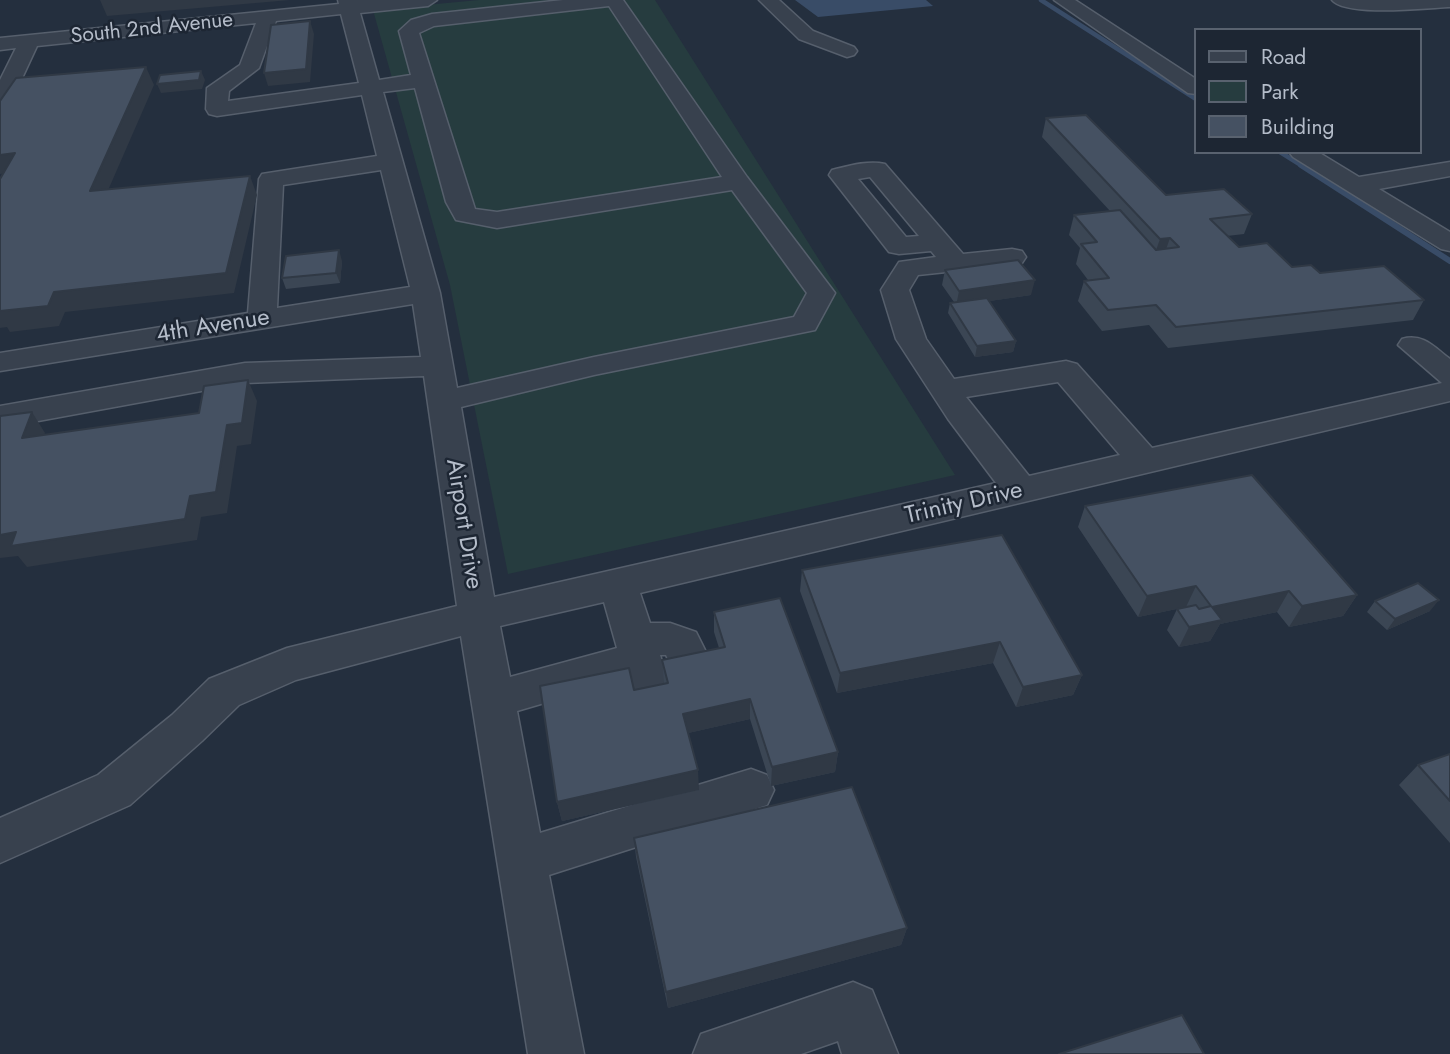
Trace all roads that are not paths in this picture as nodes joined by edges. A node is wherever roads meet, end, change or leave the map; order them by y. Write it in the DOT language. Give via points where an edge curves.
graph roads {
  1 [pos="428,0"];
  2 [pos="614,0"];
  3 [pos="768,0"];
  4 [pos="1063,0"];
  5 [pos="1341,0"];
  6 [pos="1450,1"];
  7 [pos="347,4"];
  8 [pos="268,17"];
  9 [pos="30,41"];
  10 [pos="0,44"];
  11 [pos="847,51"];
  12 [pos="423,80"];
  13 [pos="1194,87"];
  14 [pos="369,89"];
  15 [pos="0,102"];
  16 [pos="1304,154"];
  17 [pos="390,161"];
  18 [pos="1450,169"];
  19 [pos="738,182"];
  20 [pos="1357,185"];
  21 [pos="1450,243"];
  22 [pos="1012,257"];
  23 [pos="426,293"];
  24 [pos="263,309"];
  25 [pos="1413,345"];
  26 [pos="0,362"];
  27 [pos="438,366"];
  28 [pos="1450,375"];
  29 [pos="945,390"];
  30 [pos="1450,391"];
  31 [pos="443,401"];
  32 [pos="0,417"];
  33 [pos="1144,462"];
  34 [pos="1021,491"];
  35 [pos="618,584"];
  36 [pos="478,616"];
  37 [pos="633,662"];
  38 [pos="692,666"];
  39 [pos="493,700"];
  40 [pos="751,790"];
  41 [pos="0,841"];
  42 [pos="522,861"];
  43 [pos="556,1054"];
  44 [pos="721,1054"];
  45 [pos="870,1054"];
  1 -- 7 [label="street, South 2nd Avenue"];
  2 -- 12 [label="street" via="418,24 409,31"];
  2 -- 19 [label="street"];
  3 -- 11 [label="street" via="806,35"];
  4 -- 13 [label="street"];
  5 -- 6 [label="street" via="1389,6"];
  7 -- 8 [label="street, South 2nd Avenue"];
  7 -- 14 [label="street, Airport Drive"];
  8 -- 9 [label="street, South 2nd Avenue"];
  8 -- 14 [label="street" via="249,68 218,88 216,109"];
  9 -- 10 [label="street, South 2nd Avenue"];
  9 -- 15 [label="street"];
  12 -- 14 [label="street"];
  12 -- 19 [label="street" via="465,215 497,220"];
  14 -- 17 [label="street, Airport Drive"];
  16 -- 20 [label="street"];
  17 -- 23 [label="street, Airport Drive"];
  17 -- 24 [label="street" via="271,179"];
  18 -- 20 [label="street"];
  19 -- 31 [label="street" via="821,293 805,324"];
  20 -- 21 [label="street"];
  22 -- 29 [label="street" via="947,252 909,268 895,290 911,339"];
  23 -- 24 [label="street, 4th Avenue"];
  23 -- 27 [label="street, Airport Drive"];
  24 -- 26 [label="street, 4th Avenue"];
  25 -- 28 [label="street"];
  27 -- 31 [label="street, Airport Drive"];
  27 -- 32 [label="street" via="245,373"];
  29 -- 33 [label="street" via="1066,370"];
  29 -- 34 [label="street"];
  30 -- 33 [label="street, Trinity Drive"];
  31 -- 36 [label="street, Airport Drive"];
  33 -- 34 [label="street, Trinity Drive"];
  34 -- 35 [label="street, Trinity Drive"];
  35 -- 36 [label="street, Trinity Drive"];
  35 -- 37 [label="street"];
  36 -- 39 [label="street, Airport Drive"];
  36 -- 41 [label="street, Trinity Drive" via="287,665 223,692 114,790"];
  37 -- 38 [label="street" via="670,639 681,644"];
  37 -- 39 [label="street"];
  39 -- 42 [label="street, Airport Drive"];
  40 -- 42 [label="street"];
  42 -- 43 [label="street, Airport Drive"];
  44 -- 45 [label="street" via="853,1009"];
}
